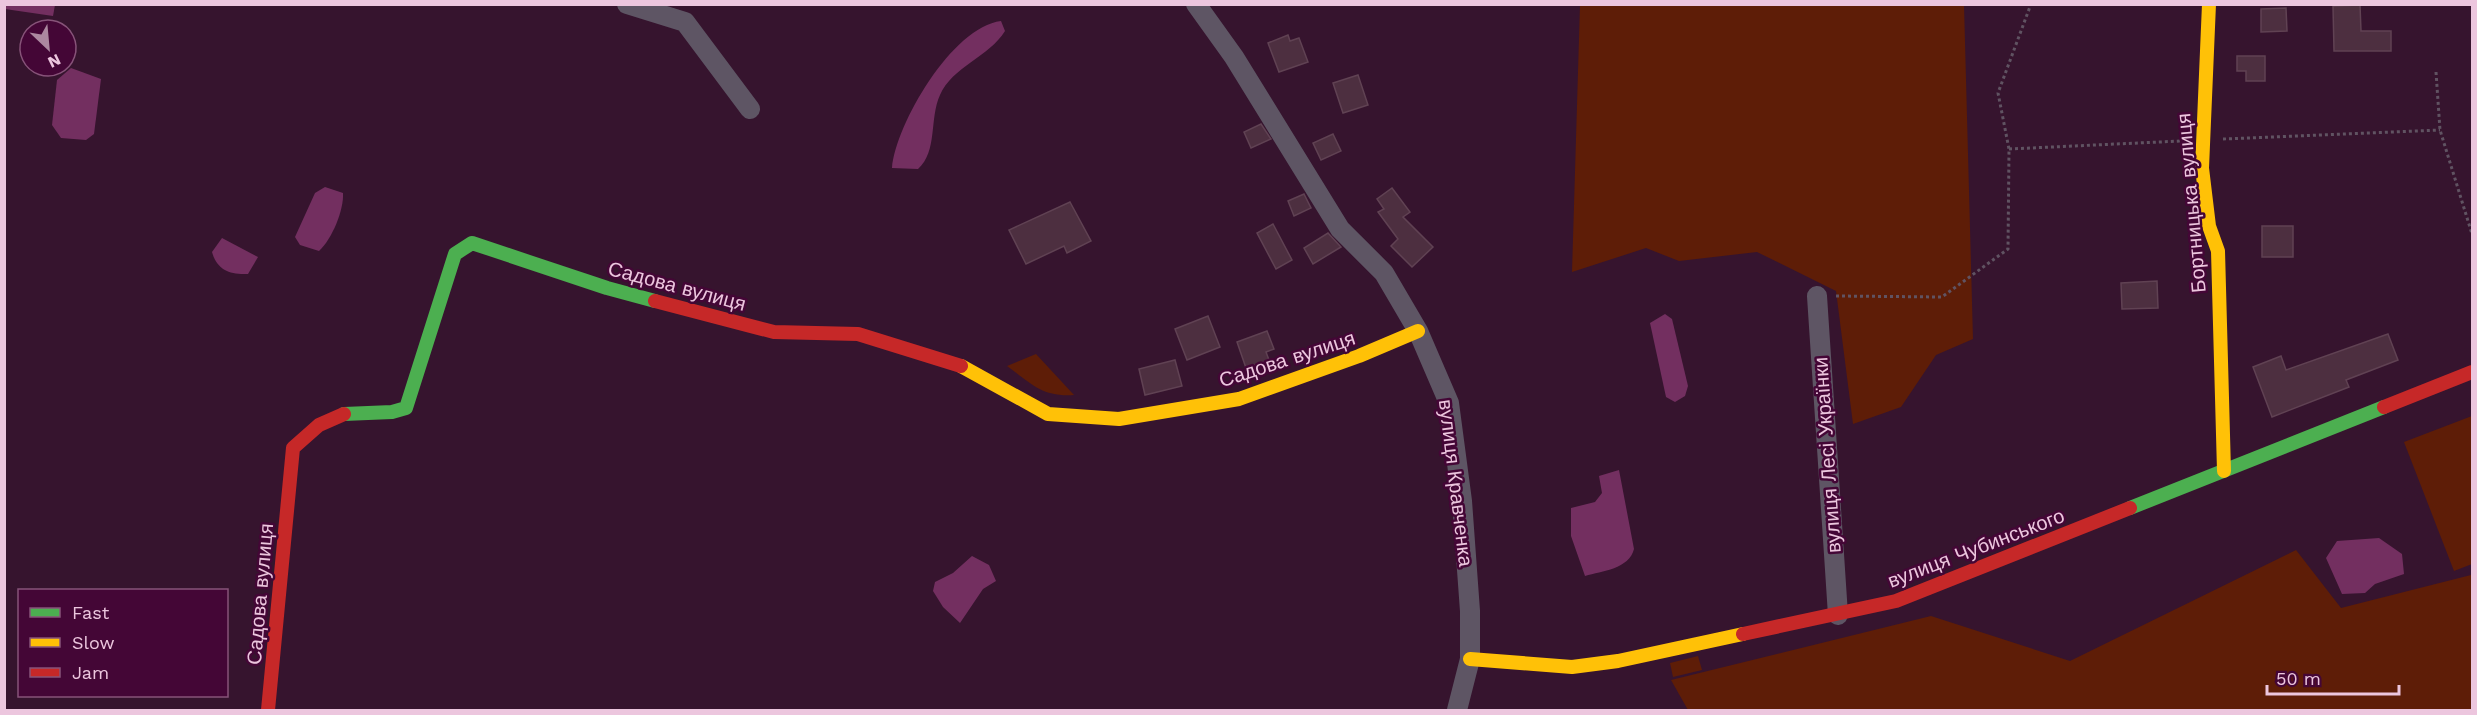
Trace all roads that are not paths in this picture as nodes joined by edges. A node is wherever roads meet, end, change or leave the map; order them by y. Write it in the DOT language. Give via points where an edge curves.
graph roads {
  1 [pos="627,4"];
  2 [pos="1196,4"];
  3 [pos="2209,4"];
  4 [pos="750,109"];
  5 [pos="1817,296"];
  6 [pos="1418,331"];
  7 [pos="2472,372"];
  8 [pos="2223,471"];
  9 [pos="1838,615"];
  10 [pos="1470,659"];
  11 [pos="268,711"];
  12 [pos="1457,711"];
  1 -- 4 [label="street" via="685,22"];
  2 -- 6 [label="street, вулиця Кравченка" via="1234,57 1340,229 1384,273"];
  3 -- 8 [label="street, Бортницька вулиця" via="2200,126 2208,228 2218,251"];
  5 -- 9 [label="street, вулиця Лесі Українки"];
  6 -- 10 [label="street, вулиця Кравченка" via="1449,403 1462,501"];
  6 -- 11 [label="street, Садова вулиця" via="1359,357 1239,399 1119,419 1048,414 958,364 858,334 774,332 607,288 472,243 455,254 406,408 392,414 351,412 306,432 293,448"];
  7 -- 8 [label="street, вулиця Чубинського"];
  8 -- 9 [label="street, вулиця Чубинського" via="1896,601"];
  9 -- 10 [label="street, вулиця Чубинського" via="1618,661 1532,665"];
  10 -- 12 [label="street, вулиця Кравченка"];
}
